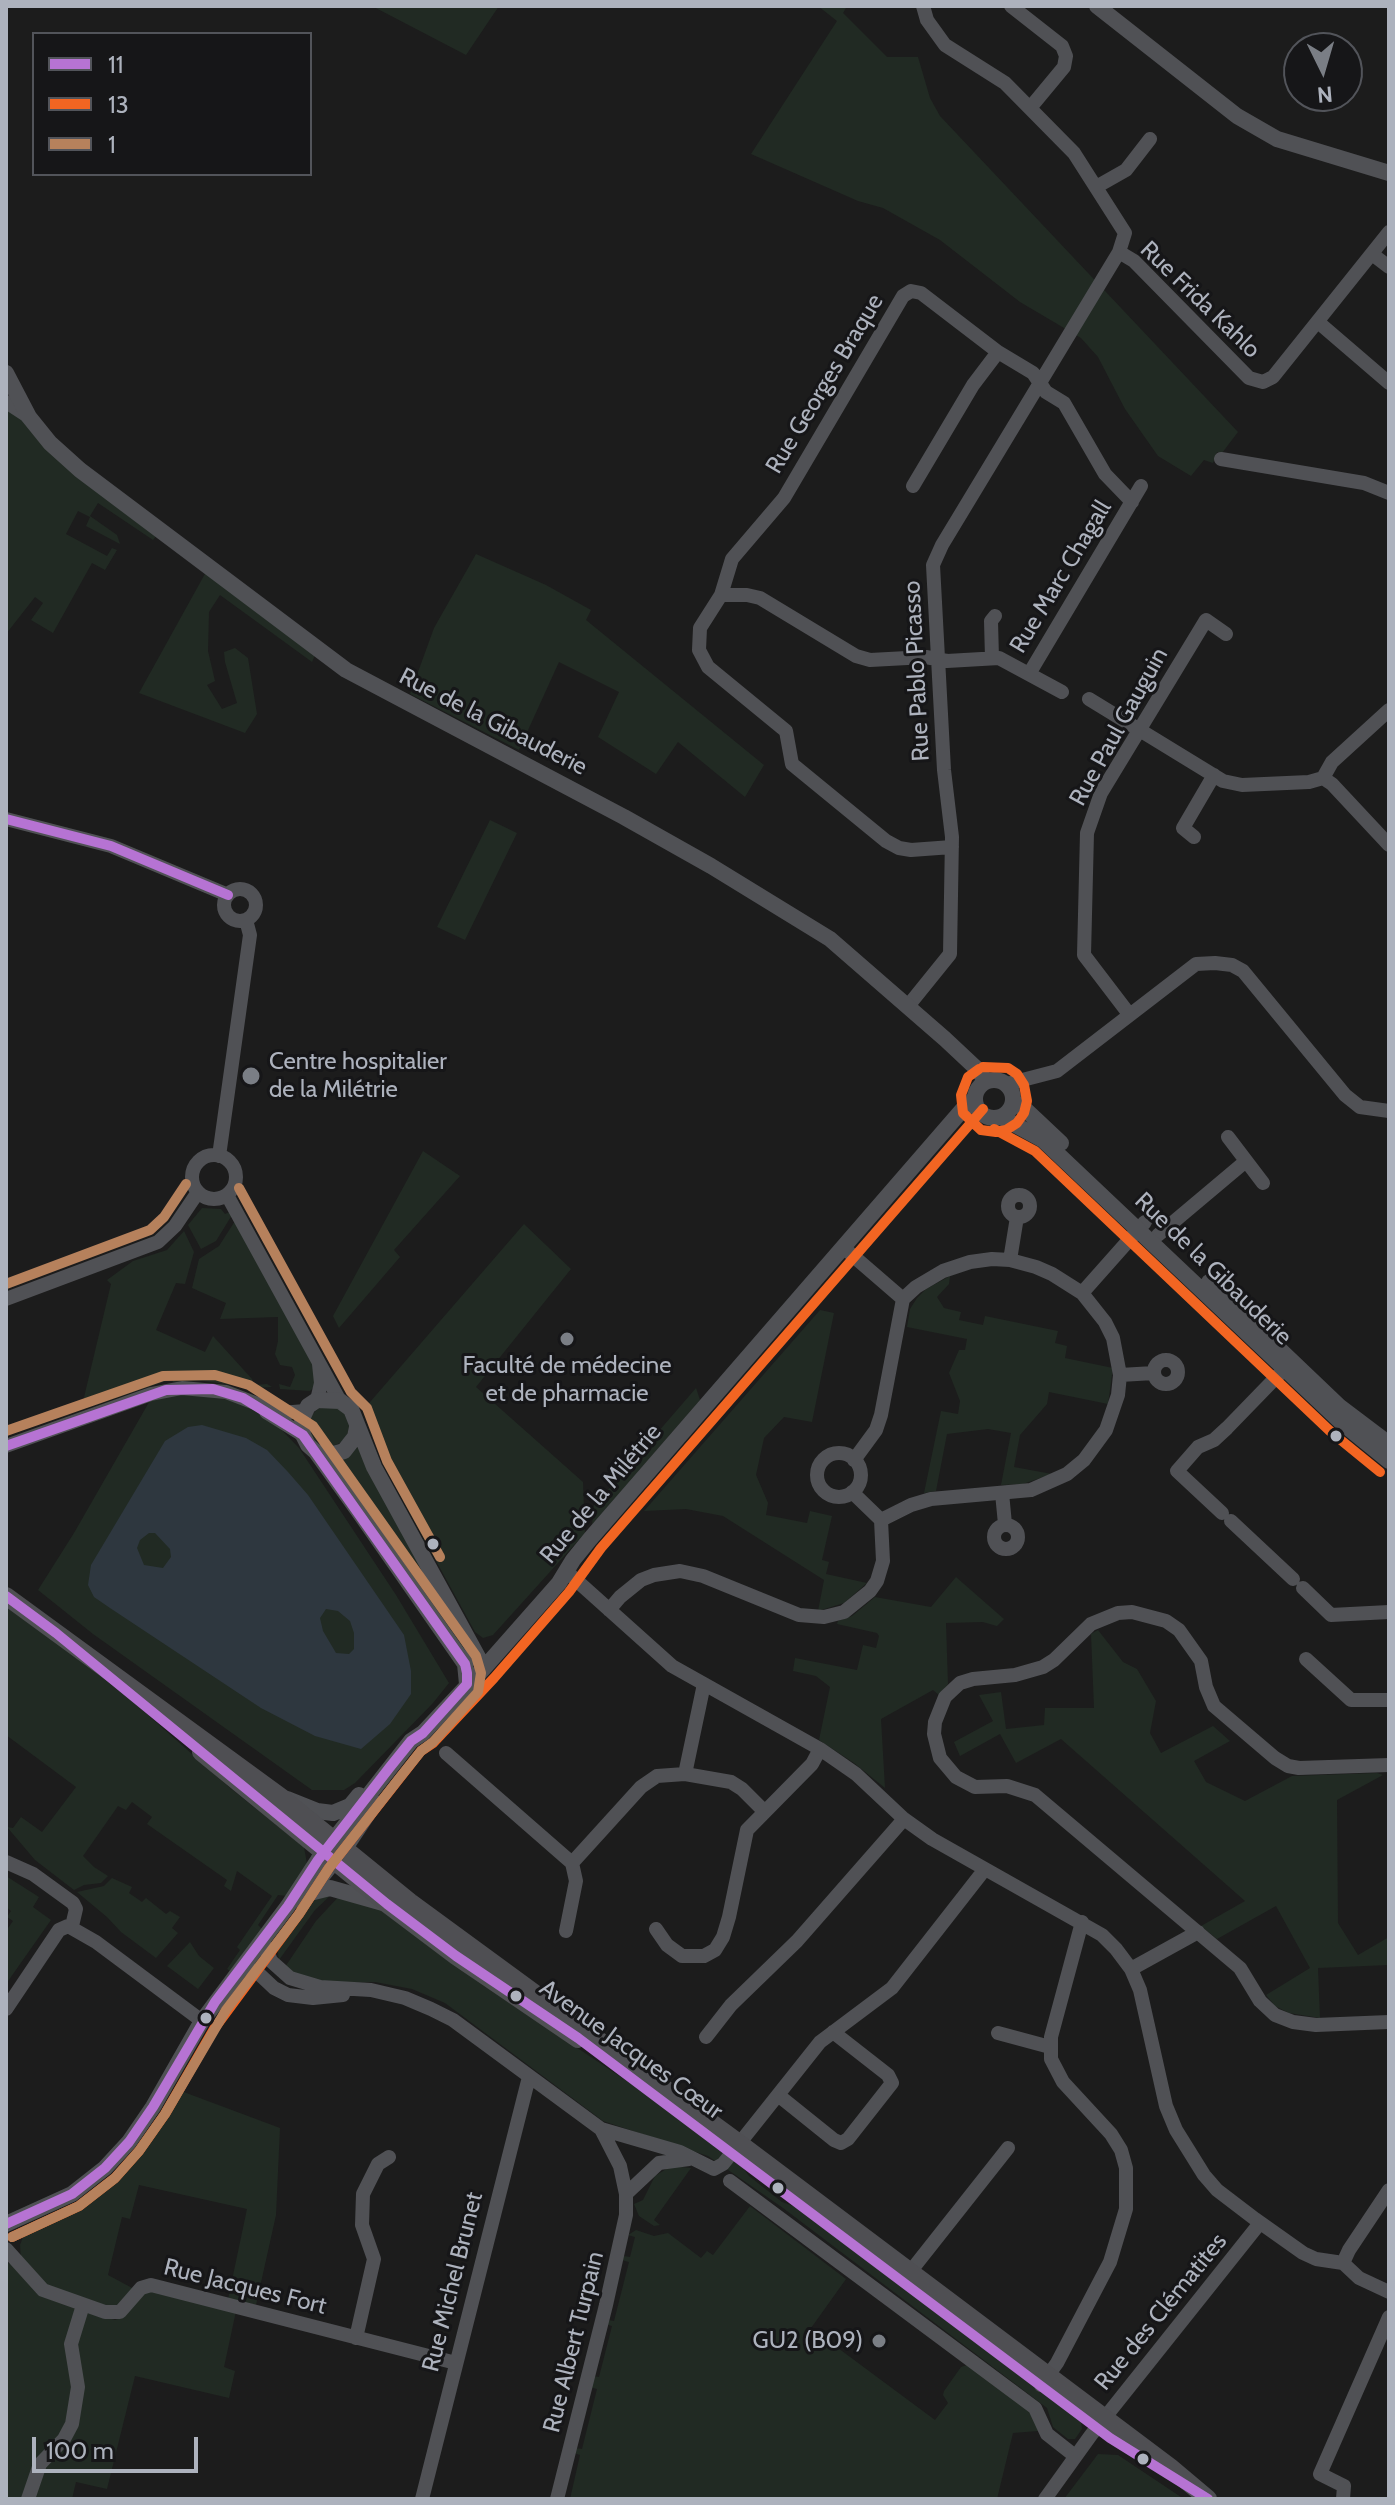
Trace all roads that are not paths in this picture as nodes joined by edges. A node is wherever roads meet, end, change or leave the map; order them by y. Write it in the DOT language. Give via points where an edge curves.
graph roads {
  1 [pos="923,6"];
  2 [pos="1011,6"];
  3 [pos="1097,6"];
  4 [pos="1030,108"];
  5 [pos="1150,139"];
  6 [pos="1389,173"];
  7 [pos="1096,187"];
  8 [pos="1389,232"];
  9 [pos="1119,252"];
  10 [pos="1372,254"];
  11 [pos="1389,267"];
  12 [pos="1318,322"];
  13 [pos="998,352"];
  14 [pos="1389,383"];
  15 [pos="1040,384"];
  16 [pos="8,390"];
  17 [pos="1221,459"];
  18 [pos="913,486"];
  19 [pos="1141,486"];
  20 [pos="1389,493"];
  21 [pos="1132,502"];
  22 [pos="721,595"];
  23 [pos="995,616"];
  24 [pos="1226,634"];
  25 [pos="992,658"];
  26 [pos="937,659"];
  27 [pos="1029,674"];
  28 [pos="1062,692"];
  29 [pos="1089,699"];
  30 [pos="1389,710"];
  31 [pos="1139,729"];
  32 [pos="1214,775"];
  33 [pos="1323,778"];
  34 [pos="6,819"];
  35 [pos="1194,837"];
  36 [pos="1389,845"];
  37 [pos="952,847"];
  38 [pos="228,895"];
  39 [pos="246,920"];
  40 [pos="908,1006"];
  41 [pos="1129,1014"];
  42 [pos="986,1081"];
  43 [pos="1007,1084"];
  44 [pos="1013,1101"];
  45 [pos="978,1106"];
  46 [pos="1389,1111"];
  47 [pos="1001,1117"];
  48 [pos="1228,1137"];
  49 [pos="219,1156"];
  50 [pos="1246,1161"];
  51 [pos="1263,1183"];
  52 [pos="198,1192"];
  53 [pos="227,1195"];
  54 [pos="1017,1217"];
  55 [pos="1147,1229"];
  56 [pos="844,1248"];
  57 [pos="1010,1260"];
  58 [pos="1082,1293"];
  59 [pos="6,1299"];
  60 [pos="903,1299"];
  61 [pos="319,1364"];
  62 [pos="1288,1365"];
  63 [pos="1154,1373"];
  64 [pos="1120,1375"];
  65 [pos="340,1401"];
  66 [pos="252,1403"];
  67 [pos="311,1406"];
  68 [pos="357,1427"];
  69 [pos="303,1435"];
  70 [pos="1389,1444"];
  71 [pos="6,1446"];
  72 [pos="316,1452"];
  73 [pos="854,1460"];
  74 [pos="1389,1461"];
  75 [pos="852,1492"];
  76 [pos="1002,1493"];
  77 [pos="881,1520"];
  78 [pos="1005,1524"];
  79 [pos="566,1571"];
  80 [pos="6,1596"];
  81 [pos="421,1600"];
  82 [pos="609,1610"];
  83 [pos="1389,1612"];
  84 [pos="56,1633"];
  85 [pos="1306,1659"];
  86 [pos="484,1668"];
  87 [pos="467,1684"];
  88 [pos="704,1684"];
  89 [pos="1389,1700"];
  90 [pos="427,1737"];
  91 [pos="820,1749"];
  92 [pos="446,1753"];
  93 [pos="1389,1765"];
  94 [pos="390,1767"];
  95 [pos="685,1774"];
  96 [pos="281,1797"];
  97 [pos="764,1811"];
  98 [pos="904,1819"];
  99 [pos="334,1850"];
  100 [pos="6,1862"];
  101 [pos="572,1863"];
  102 [pos="985,1869"];
  103 [pos="305,1896"];
  104 [pos="387,1904"];
  105 [pos="288,1906"];
  106 [pos="1082,1922"];
  107 [pos="72,1926"];
  108 [pos="656,1929"];
  109 [pos="566,1931"];
  110 [pos="1198,1932"];
  111 [pos="263,1940"];
  112 [pos="243,1967"];
  113 [pos="1131,1969"];
  114 [pos="371,1990"];
  115 [pos="6,2009"];
  116 [pos="202,2021"];
  117 [pos="1389,2022"];
  118 [pos="833,2032"];
  119 [pos="998,2033"];
  120 [pos="706,2037"];
  121 [pos="1050,2047"];
  122 [pos="529,2077"];
  123 [pos="778,2095"];
  124 [pos="601,2129"];
  125 [pos="736,2148"];
  126 [pos="1008,2148"];
  127 [pos="389,2157"];
  128 [pos="695,2159"];
  129 [pos="730,2181"];
  130 [pos="1389,2190"];
  131 [pos="626,2194"];
  132 [pos="1260,2223"];
  133 [pos="6,2224"];
  134 [pos="6,2249"];
  135 [pos="1343,2263"];
  136 [pos="906,2277"];
  137 [pos="1389,2292"];
  138 [pos="83,2305"];
  139 [pos="1389,2317"];
  140 [pos="356,2338"];
  141 [pos="456,2363"];
  142 [pos="1044,2380"];
  143 [pos="1101,2423"];
  144 [pos="1075,2456"];
  145 [pos="28,2499"];
  146 [pos="422,2499"];
  147 [pos="557,2499"];
  148 [pos="1045,2499"];
  149 [pos="1208,2499"];
  150 [pos="1343,2499"];
  1 -- 4 [label="street" via="945,45 1005,83"];
  2 -- 4 [label="street" via="1062,46 1066,56 1064,67"];
  3 -- 6 [label="street" via="1237,116 1277,139"];
  4 -- 7 [label="street" via="1074,153"];
  5 -- 7 [label="street" via="1126,170"];
  7 -- 9 [label="street" via="1125,233"];
  8 -- 10 [label="street, Rue Frida Kahlo"];
  9 -- 12 [label="street, Rue Frida Kahlo" via="1255,382 1273,377"];
  9 -- 15 [label="street, Rue Pablo Picasso"];
  10 -- 11 [label="street"];
  10 -- 12 [label="street, Rue Frida Kahlo"];
  12 -- 14 [label="street"];
  13 -- 15 [label="street, Rue Georges Braque" via="1033,373"];
  13 -- 18 [label="street"];
  13 -- 22 [label="street, Rue Georges Braque" via="921,293 903,296 784,498 732,559"];
  15 -- 21 [label="street, Rue Marc Chagall" via="1064,403 1105,474"];
  15 -- 26 [label="street, Rue Pablo Picasso" via="938,553 933,577"];
  16 -- 40 [label="street, Rue de la Gibauderie" via="50,443 84,474 346,670 711,866 830,939"];
  17 -- 20 [label="street" via="1364,483"];
  19 -- 21 [label="street, Rue Marc Chagall"];
  21 -- 27 [label="street, Rue Marc Chagall"];
  22 -- 26 [label="street, Rue Marc Chagall" via="760,598 856,656"];
  22 -- 37 [label="street" via="700,628 699,650 708,667 786,731 792,764 899,848"];
  23 -- 25 [label="street"];
  24 -- 31 [label="street, Rue Paul Gauguin" via="1206,620"];
  25 -- 26 [label="street, Rue Marc Chagall"];
  25 -- 27 [label="street, Rue Marc Chagall"];
  26 -- 37 [label="street, Rue Pablo Picasso"];
  27 -- 28 [label="street, Rue Marc Chagall"];
  29 -- 31 [label="street"];
  30 -- 33 [label="street" via="1332,762"];
  31 -- 32 [label="street"];
  31 -- 41 [label="street, Rue Paul Gauguin" via="1101,793 1086,843 1084,955"];
  32 -- 33 [label="street" via="1242,785"];
  32 -- 35 [label="street" via="1183,828"];
  33 -- 36 [label="street"];
  34 -- 38 [label="street" via="111,846"];
  37 -- 40 [label="street, Rue Pablo Picasso" via="950,954"];
  38 -- 39 [label="street" via="227,914"];
  38 -- 39 [label="street" via="241,890 253,896 255,909"];
  39 -- 49 [label="street" via="250,935"];
  40 -- 42 [label="street, Rue de la Gibauderie"];
  41 -- 43 [label="street" via="1051,1074"];
  41 -- 46 [label="street" via="1196,964 1232,965 1256,984 1345,1095 1360,1107"];
  42 -- 43 [label="street"];
  42 -- 45 [label="street" via="980,1085"];
  43 -- 44 [label="street"];
  44 -- 47 [label="street"];
  44 -- 55 [label="street, Rue de la Gibauderie"];
  45 -- 47 [label="street" via="991,1118"];
  45 -- 56 [label="street, Rue de la Milétrie" via="939,1139"];
  47 -- 55 [label="street, Rue de la Gibauderie" via="1043,1140"];
  48 -- 50 [label="street"];
  49 -- 52 [label="street" via="204,1158 194,1167 192,1180"];
  49 -- 53 [label="street" via="236,1173"];
  50 -- 51 [label="street"];
  50 -- 55 [label="street"];
  52 -- 53 [label="street" via="209,1198"];
  52 -- 59 [label="street" via="158,1242"];
  53 -- 61 [label="street"];
  54 -- 57 [label="street"];
  55 -- 58 [label="street"];
  55 -- 62 [label="street, Rue de la Gibauderie"];
  56 -- 60 [label="street"];
  56 -- 79 [label="street, Rue de la Milétrie"];
  57 -- 58 [label="street" via="1052,1274"];
  57 -- 60 [label="street" via="957,1265"];
  58 -- 64 [label="street" via="1113,1338"];
  60 -- 73 [label="street" via="881,1415"];
  61 -- 65 [label="street"];
  61 -- 67 [label="street" via="321,1383"];
  62 -- 70 [label="street, Rue de la Gibauderie"];
  62 -- 74 [label="street, Rue de la Gibauderie" via="1363,1442"];
  62 -- 83 [label="street" via="1177,1471 1331,1615"];
  63 -- 64 [label="street"];
  64 -- 76 [label="street" via="1106,1430 1084,1460 1049,1484"];
  65 -- 67 [label="street"];
  65 -- 68 [label="street" via="351,1409"];
  66 -- 67 [label="street" via="281,1413"];
  66 -- 69 [label="street"];
  66 -- 71 [label="street" via="213,1389 166,1390"];
  67 -- 69 [label="street"];
  68 -- 72 [label="street" via="344,1451"];
  68 -- 86 [label="street"];
  69 -- 72 [label="street"];
  72 -- 81 [label="street"];
  73 -- 75 [label="street" via="860,1477"];
  73 -- 75 [label="street" via="834,1454 822,1461 817,1474 826,1493 839,1497"];
  75 -- 77 [label="street"];
  76 -- 77 [label="street" via="931,1499"];
  76 -- 78 [label="street"];
  77 -- 82 [label="street" via="883,1561 877,1581 853,1607 835,1616 799,1615 680,1571 641,1580"];
  79 -- 82 [label="street"];
  79 -- 86 [label="street, Rue de la Milétrie"];
  80 -- 84 [label="main road, Avenue Jacques Cœur"];
  81 -- 86 [label="street" via="467,1661"];
  81 -- 87 [label="street" via="465,1664"];
  82 -- 88 [label="street" via="672,1666"];
  84 -- 96 [label="main road, Avenue Jacques Cœur"];
  84 -- 99 [label="main road, Avenue Jacques Cœur"];
  85 -- 89 [label="street" via="1351,1700"];
  86 -- 87 [label="street, Rue de la Milétrie"];
  87 -- 90 [label="street, Rue de la Milétrie"];
  88 -- 91 [label="street"];
  88 -- 95 [label="street"];
  90 -- 94 [label="street, Rue de la Milétrie" via="411,1741"];
  90 -- 99 [label="street, Rue de la Milétrie"];
  91 -- 97 [label="street" via="812,1764"];
  91 -- 98 [label="street"];
  92 -- 101 [label="street"];
  93 -- 110 [label="street" via="1299,1768 1275,1758 1214,1706 1201,1661 1188,1641 1166,1621 1148,1614 1103,1618 1043,1667 973,1679 950,1691 939,1708 934,1734 940,1758 956,1777 975,1787 1007,1786 1035,1795"];
  94 -- 96 [label="street" via="339,1812 317,1811"];
  94 -- 99 [label="street, Rue de la Milétrie"];
  95 -- 97 [label="street" via="731,1782"];
  95 -- 101 [label="street" via="648,1781"];
  96 -- 99 [label="main road, Avenue Jacques Cœur"];
  97 -- 108 [label="street" via="744,1836 729,1917 715,1950 682,1956"];
  98 -- 102 [label="street"];
  98 -- 120 [label="street"];
  99 -- 103 [label="street"];
  99 -- 104 [label="main road, Avenue Jacques Cœur"];
  99 -- 105 [label="street"];
  99 -- 125 [label="main road, Avenue Jacques Cœur" via="548,2002"];
  100 -- 107 [label="street" via="73,1903"];
  101 -- 109 [label="street" via="576,1881"];
  102 -- 106 [label="street"];
  102 -- 118 [label="street" via="892,1988"];
  103 -- 104 [label="street" via="330,1888"];
  103 -- 105 [label="street"];
  104 -- 125 [label="main road, Avenue Jacques Cœur"];
  105 -- 111 [label="street"];
  106 -- 113 [label="street" via="1116,1949"];
  106 -- 121 [label="street"];
  107 -- 115 [label="street" via="59,1930"];
  107 -- 116 [label="street"];
  110 -- 113 [label="street"];
  110 -- 117 [label="street" via="1240,1968 1275,2015 1316,2025"];
  111 -- 112 [label="street"];
  111 -- 114 [label="street" via="271,1961 290,1978 309,1985"];
  112 -- 114 [label="street" via="280,1992 300,1998"];
  112 -- 116 [label="street"];
  113 -- 132 [label="street" via="1176,2130 1217,2190"];
  114 -- 122 [label="street" via="405,1998 453,2020"];
  116 -- 133 [label="street" via="142,2124 105,2168 72,2194"];
  118 -- 123 [label="street"];
  118 -- 123 [label="street" via="891,2079 848,2139 834,2140"];
  119 -- 121 [label="street"];
  121 -- 142 [label="street" via="1056,2072 1121,2150 1127,2188 1117,2246"];
  122 -- 124 [label="street"];
  122 -- 141 [label="street, Rue Michel Brunet"];
  123 -- 125 [label="street"];
  124 -- 128 [label="street"];
  124 -- 131 [label="street, Rue Albert Turpain" via="616,2156"];
  125 -- 128 [label="street" via="719,2168"];
  125 -- 136 [label="main road, Avenue Jacques Cœur"];
  126 -- 136 [label="street"];
  127 -- 140 [label="street" via="378,2164 363,2194 362,2225 374,2259"];
  128 -- 131 [label="street" via="659,2163"];
  129 -- 144 [label="street" via="1035,2408 1047,2434"];
  130 -- 135 [label="street"];
  131 -- 147 [label="street, Rue Albert Turpain" via="623,2233"];
  132 -- 135 [label="street" via="1316,2259"];
  132 -- 143 [label="street, Rue des Clématites"];
  134 -- 138 [label="street, Rue Jacques Fort" via="43,2290"];
  135 -- 137 [label="street" via="1359,2278"];
  136 -- 142 [label="main road, Avenue Jacques Cœur"];
  138 -- 140 [label="street, Rue Jacques Fort" via="120,2312 141,2288 151,2285"];
  138 -- 145 [label="street" via="71,2344 78,2387 72,2424 40,2464"];
  139 -- 150 [label="street" via="1320,2474 1344,2486"];
  140 -- 141 [label="street, Rue Jacques Fort"];
  141 -- 146 [label="street, Rue Michel Brunet"];
  142 -- 143 [label="main road, Avenue Jacques Cœur"];
  143 -- 144 [label="street, Rue des Clématites"];
  143 -- 149 [label="main road, Avenue Jacques Cœur" via="1170,2467"];
  144 -- 148 [label="street, Rue des Clématites"];
}
